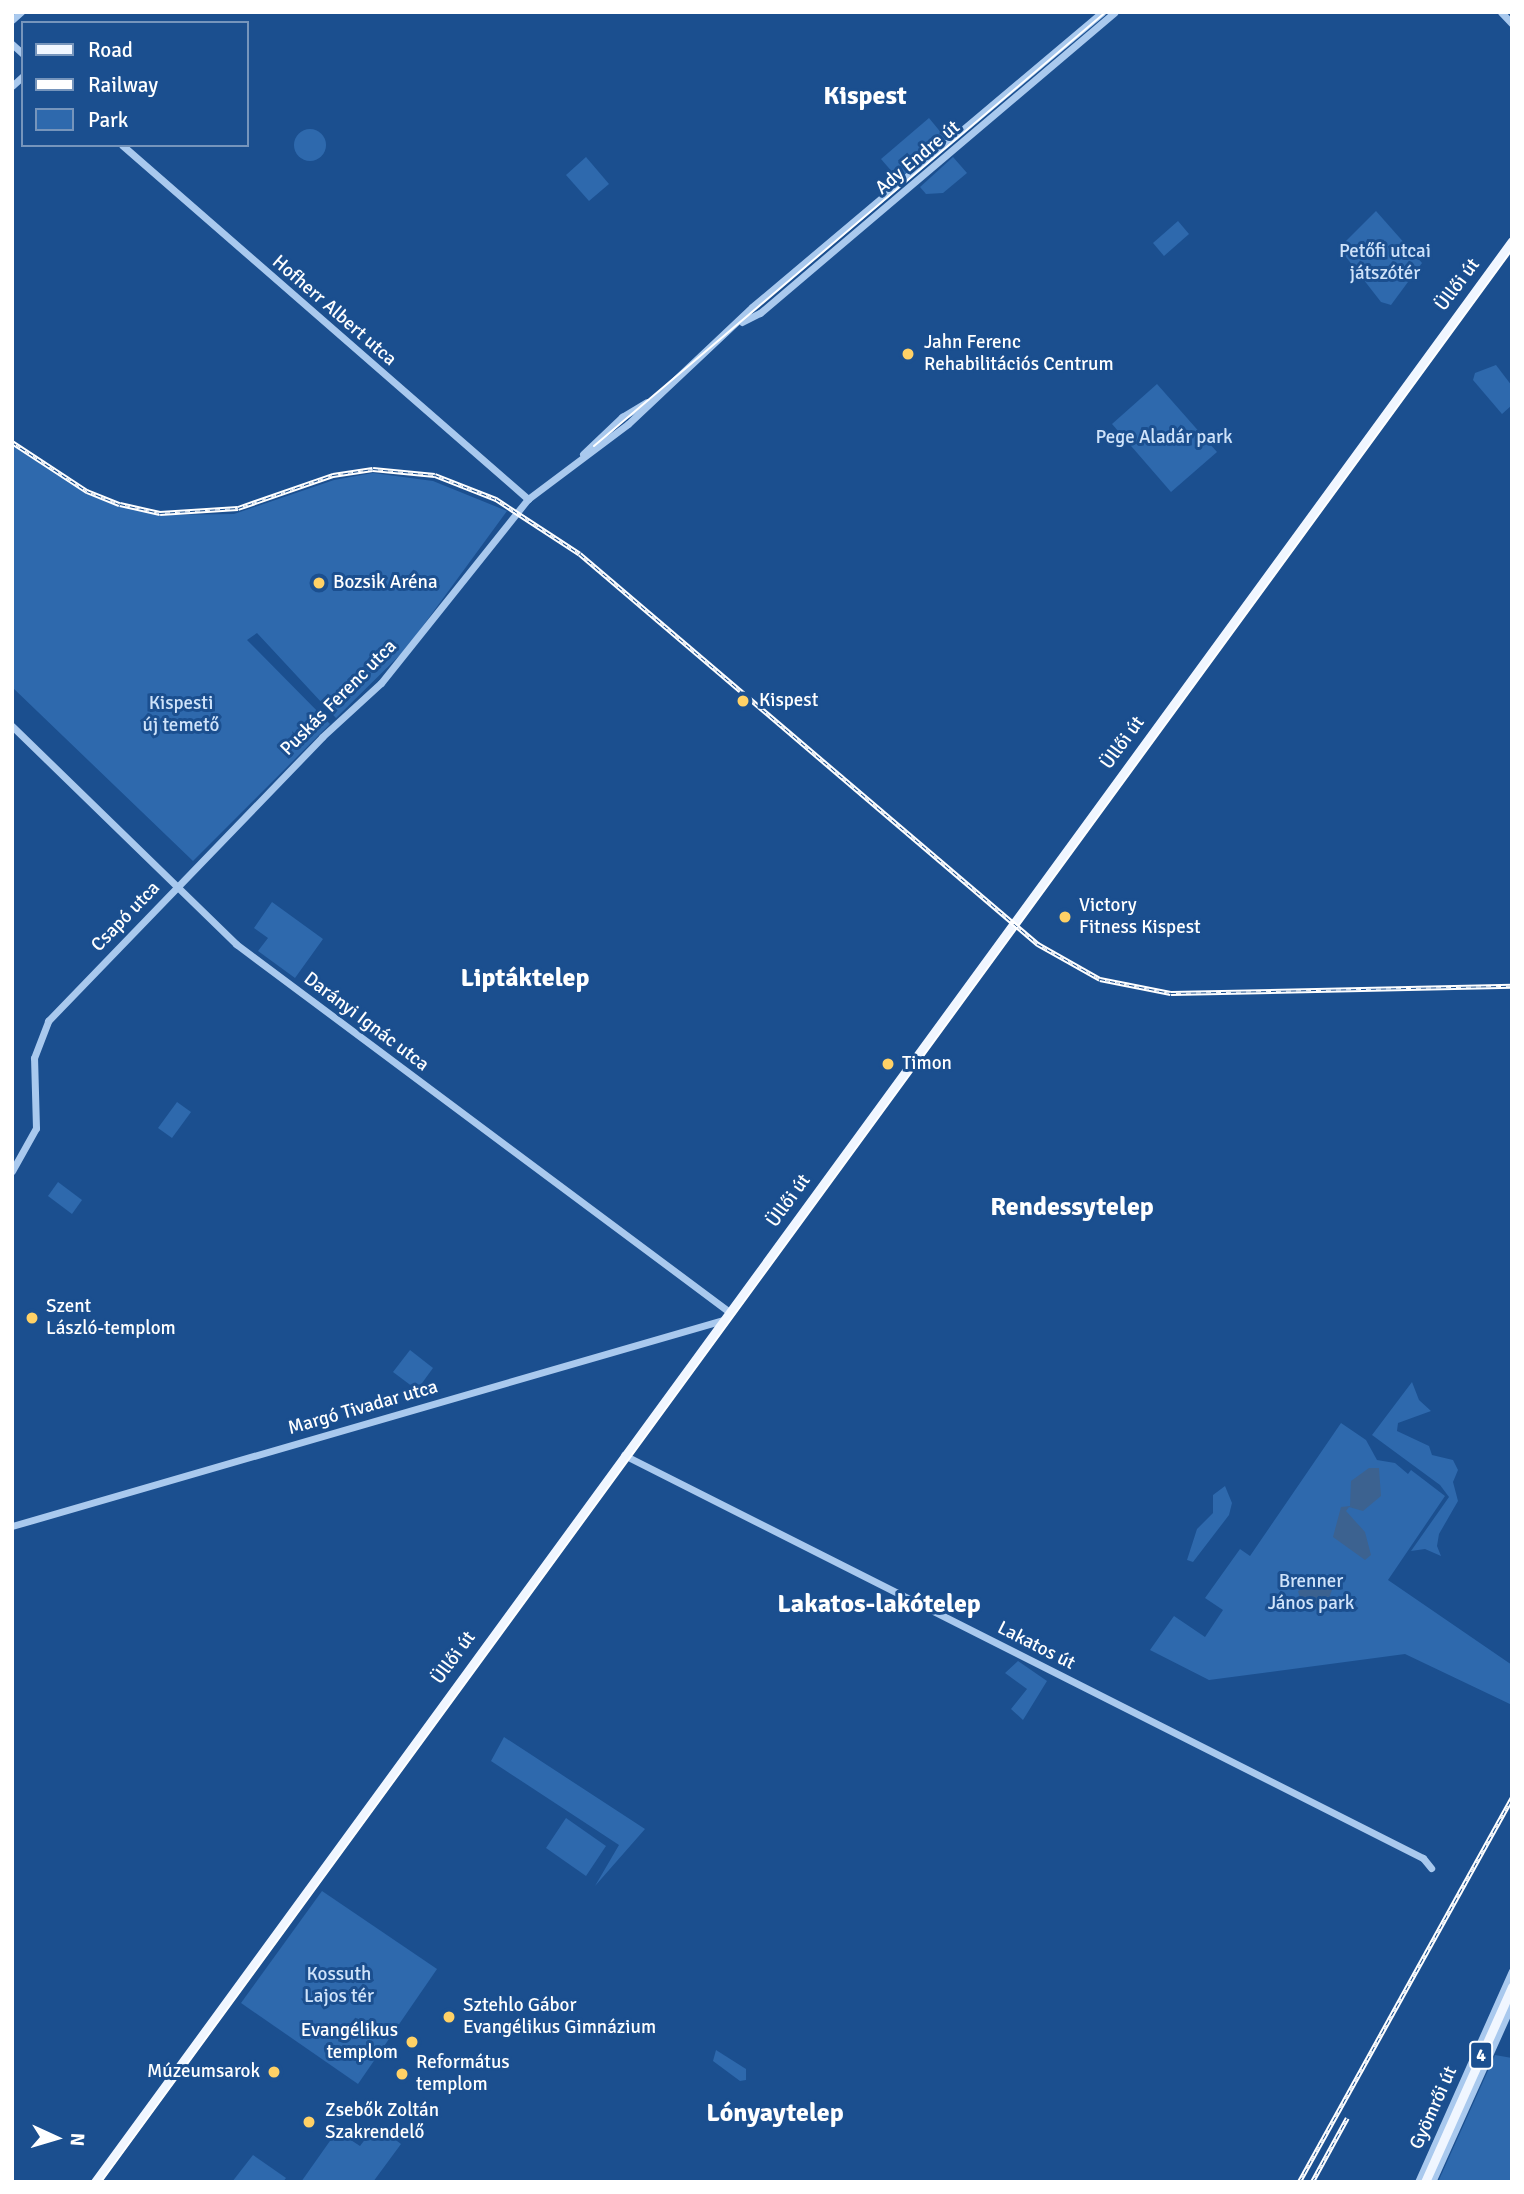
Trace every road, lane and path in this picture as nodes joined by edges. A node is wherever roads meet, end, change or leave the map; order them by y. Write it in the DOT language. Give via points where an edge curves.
graph roads {
  1 [pos="21,12"];
  2 [pos="1102,12"];
  3 [pos="1115,12"];
  4 [pos="1501,12"];
  5 [pos="12,20"];
  6 [pos="1512,24"];
  7 [pos="124,147"];
  8 [pos="1512,241"];
  9 [pos="738,324"];
  10 [pos="528,499"];
  11 [pos="517,511"];
  12 [pos="12,726"];
  13 [pos="198,866"];
  14 [pos="176,888"];
  15 [pos="12,1171"];
  16 [pos="726,1315"];
  17 [pos="624,1455"];
  18 [pos="12,1526"];
  19 [pos="1431,1868"];
  20 [pos="1512,1971"];
  21 [pos="1512,1987"];
  22 [pos="1512,2004"];
  23 [pos="95,2182"];
  24 [pos="1418,2182"];
  25 [pos="1425,2182"];
  26 [pos="1432,2182"];
  1 -- 5 [label="street"];
  2 -- 9 [label="street, Ady Endre út" via="752,307"];
  3 -- 9 [label="street, Ady Endre út" via="760,313"];
  4 -- 6 [label="street"];
  7 -- 10 [label="street, Hofherr Albert utca"];
  8 -- 16 [label="main road, Üllői út"];
  9 -- 10 [label="street, Ady Endre út"];
  10 -- 11 [label="street, Ady Endre út"];
  11 -- 13 [label="street, Puskás Ferenc utca" via="381,683 322,737"];
  12 -- 14 [label="street, Darányi Ignác utca"];
  13 -- 14 [label="street, Csapó utca"];
  14 -- 15 [label="street, Csapó utca" via="77,990 40,1037 34,1064 38,1121 30,1144"];
  14 -- 16 [label="street, Darányi Ignác utca" via="236,944 692,1283"];
  16 -- 17 [label="main road, Üllői út"];
  16 -- 18 [label="street, Margó Tivadar utca"];
  17 -- 19 [label="street, Lakatos út" via="1423,1858"];
  17 -- 23 [label="main road, Üllői út"];
  20 -- 24 [label="street, Gyömrői út"];
  21 -- 25 [label="main road, 4"];
  22 -- 26 [label="street, Gyömrői út"];
}
